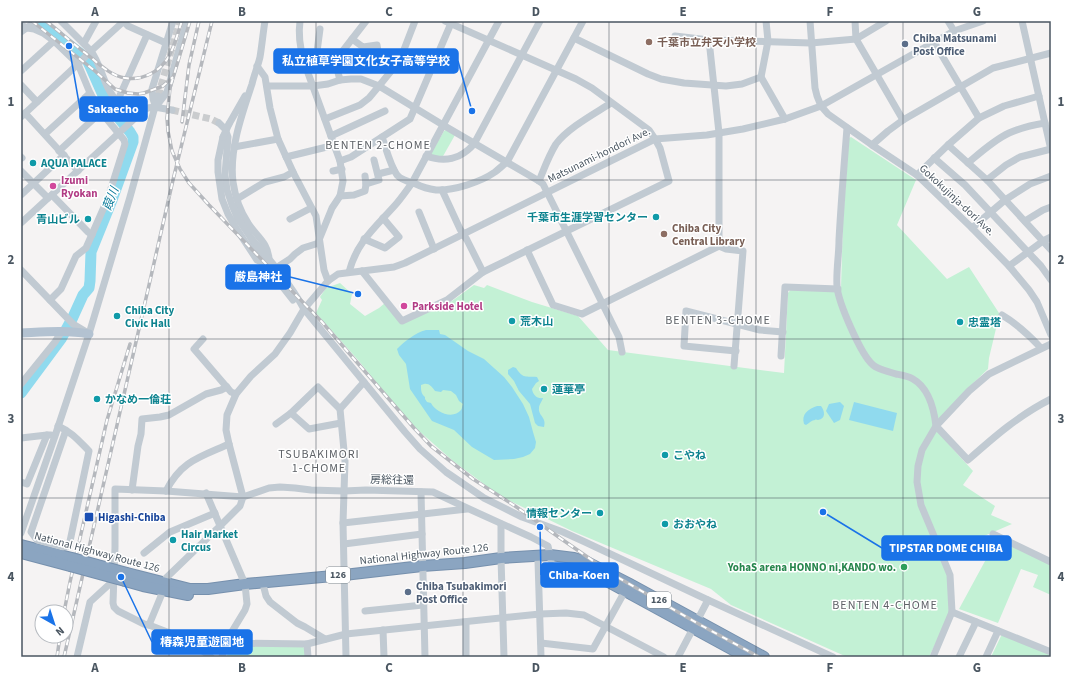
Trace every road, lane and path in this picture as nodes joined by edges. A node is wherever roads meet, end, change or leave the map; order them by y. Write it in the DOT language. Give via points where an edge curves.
graph roads {
  1 [pos="61,21"];
  2 [pos="96,21"];
  3 [pos="123,21"];
  4 [pos="173,21"];
  5 [pos="187,21"];
  6 [pos="265,21"];
  7 [pos="300,21"];
  8 [pos="366,21"];
  9 [pos="415,21"];
  10 [pos="499,21"];
  11 [pos="540,21"];
  12 [pos="583,21"];
  13 [pos="766,21"];
  14 [pos="810,21"];
  15 [pos="855,21"];
  16 [pos="886,21"];
  17 [pos="948,21"];
  18 [pos="983,21"];
  19 [pos="1022,21"];
  20 [pos="34,22"];
  21 [pos="450,22"];
  22 [pos="23,28"];
  23 [pos="320,29"];
  24 [pos="954,31"];
  25 [pos="147,35"];
  26 [pos="675,36"];
  27 [pos="574,38"];
  28 [pos="856,38"];
  29 [pos="352,39"];
  30 [pos="488,40"];
  31 [pos="709,40"];
  32 [pos="54,41"];
  33 [pos="768,41"];
  34 [pos="934,42"];
  35 [pos="84,43"];
  36 [pos="166,43"];
  37 [pos="812,43"];
  38 [pos="378,51"];
  39 [pos="89,53"];
  40 [pos="1051,53"];
  41 [pos="521,54"];
  42 [pos="1030,58"];
  43 [pos="304,62"];
  44 [pos="80,63"];
  45 [pos="257,66"];
  46 [pos="21,71"];
  47 [pos="557,71"];
  48 [pos="877,74"];
  49 [pos="760,78"];
  50 [pos="340,80"];
  51 [pos="21,85"];
  52 [pos="251,85"];
  53 [pos="267,86"];
  54 [pos="313,86"];
  55 [pos="379,86"];
  56 [pos="713,86"];
  57 [pos="960,86"];
  58 [pos="90,93"];
  59 [pos="158,96"];
  60 [pos="1039,96"];
  61 [pos="37,102"];
  62 [pos="118,102"];
  63 [pos="612,103"];
  64 [pos="822,106"];
  65 [pos="155,107"];
  66 [pos="416,108"];
  67 [pos="172,110"];
  68 [pos="385,111"];
  69 [pos="101,112"];
  70 [pos="23,115"];
  71 [pos="979,118"];
  72 [pos="325,119"];
  73 [pos="785,119"];
  74 [pos="903,120"];
  75 [pos="219,123"];
  76 [pos="1045,123"];
  77 [pos="443,125"];
  78 [pos="125,127"];
  79 [pos="847,128"];
  80 [pos="719,133"];
  81 [pos="44,134"];
  82 [pos="1049,135"];
  83 [pos="331,136"];
  84 [pos="382,137"];
  85 [pos="278,139"];
  86 [pos="655,139"];
  87 [pos="474,144"];
  88 [pos="335,145"];
  89 [pos="872,145"];
  90 [pos="948,145"];
  91 [pos="234,147"];
  92 [pos="1051,149"];
  93 [pos="62,153"];
  94 [pos="426,156"];
  95 [pos="286,157"];
  96 [pos="934,158"];
  97 [pos="374,160"];
  98 [pos="340,161"];
  99 [pos="507,162"];
  100 [pos="968,163"];
  101 [pos="342,170"];
  102 [pos="394,170"];
  103 [pos="21,171"];
  104 [pos="78,171"];
  105 [pos="333,171"];
  106 [pos="293,172"];
  107 [pos="378,174"];
  108 [pos="917,175"];
  109 [pos="365,176"];
  110 [pos="1051,176"];
  111 [pos="987,180"];
  112 [pos="539,181"];
  113 [pos="412,183"];
  114 [pos="32,184"];
  115 [pos="366,184"];
  116 [pos="442,190"];
  117 [pos="547,193"];
  118 [pos="21,195"];
  119 [pos="340,196"];
  120 [pos="50,197"];
  121 [pos="237,200"];
  122 [pos="1005,200"];
  123 [pos="1051,207"];
  124 [pos="311,208"];
  125 [pos="419,212"];
  126 [pos="990,212"];
  127 [pos="383,218"];
  128 [pos="22,219"];
  129 [pos="290,219"];
  130 [pos="1024,221"];
  131 [pos="972,228"];
  132 [pos="566,231"];
  133 [pos="92,235"];
  134 [pos="463,235"];
  135 [pos="1051,237"];
  136 [pos="364,239"];
  137 [pos="319,241"];
  138 [pos="1043,241"];
  139 [pos="719,246"];
  140 [pos="434,249"];
  141 [pos="527,250"];
  142 [pos="1051,250"];
  143 [pos="1028,252"];
  144 [pos="266,261"];
  145 [pos="1010,266"];
  146 [pos="273,269"];
  147 [pos="21,270"];
  148 [pos="362,271"];
  149 [pos="349,272"];
  150 [pos="483,272"];
  151 [pos="1051,280"];
  152 [pos="328,281"];
  153 [pos="838,288"];
  154 [pos="50,300"];
  155 [pos="602,303"];
  156 [pos="304,310"];
  157 [pos="1002,315"];
  158 [pos="738,324"];
  159 [pos="65,329"];
  160 [pos="783,332"];
  161 [pos="21,333"];
  162 [pos="89,334"];
  163 [pos="1051,335"];
  164 [pos="203,338"];
  165 [pos="1051,344"];
  166 [pos="1041,348"];
  167 [pos="736,351"];
  168 [pos="622,352"];
  169 [pos="781,356"];
  170 [pos="734,366"];
  171 [pos="364,382"];
  172 [pos="21,384"];
  173 [pos="227,387"];
  174 [pos="236,394"];
  175 [pos="1051,399"];
  176 [pos="340,409"];
  177 [pos="291,413"];
  178 [pos="341,423"];
  179 [pos="276,424"];
  180 [pos="58,426"];
  181 [pos="936,426"];
  182 [pos="66,430"];
  183 [pos="47,435"];
  184 [pos="55,436"];
  185 [pos="21,438"];
  186 [pos="229,444"];
  187 [pos="21,482"];
  188 [pos="132,490"];
  189 [pos="166,491"];
  190 [pos="344,491"];
  191 [pos="421,492"];
  192 [pos="206,493"];
  193 [pos="243,497"];
  194 [pos="467,508"];
  195 [pos="215,513"];
  196 [pos="422,514"];
  197 [pos="343,523"];
  198 [pos="501,524"];
  199 [pos="220,526"];
  200 [pos="21,533"];
  201 [pos="422,534"];
  202 [pos="993,534"];
  203 [pos="344,544"];
  204 [pos="21,545"];
  205 [pos="21,553"];
  206 [pos="144,553"];
  207 [pos="550,558"];
  208 [pos="501,561"];
  209 [pos="538,561"];
  210 [pos="71,562"];
  211 [pos="1051,562"];
  212 [pos="422,569"];
  213 [pos="344,577"];
  214 [pos="114,580"];
  215 [pos="163,586"];
  216 [pos="245,587"];
  217 [pos="264,588"];
  218 [pos="625,591"];
  219 [pos="708,600"];
  220 [pos="423,605"];
  221 [pos="365,611"];
  222 [pos="952,612"];
  223 [pos="540,614"];
  224 [pos="503,618"];
  225 [pos="466,622"];
  226 [pos="976,622"];
  227 [pos="696,624"];
  228 [pos="149,625"];
  229 [pos="424,626"];
  230 [pos="606,626"];
  231 [pos="383,630"];
  232 [pos="998,631"];
  233 [pos="346,634"];
  234 [pos="325,639"];
  235 [pos="225,643"];
  236 [pos="541,643"];
  237 [pos="308,644"];
  238 [pos="1051,652"];
  239 [pos="77,657"];
  240 [pos="211,657"];
  241 [pos="222,657"];
  242 [pos="308,657"];
  243 [pos="346,657"];
  244 [pos="384,657"];
  245 [pos="425,657"];
  246 [pos="466,657"];
  247 [pos="504,657"];
  248 [pos="541,657"];
  249 [pos="664,657"];
  250 [pos="678,657"];
  251 [pos="746,657"];
  252 [pos="764,657"];
  253 [pos="833,657"];
  254 [pos="933,657"];
  255 [pos="959,657"];
  256 [pos="986,657"];
  1 -- 35 [label="street"];
  2 -- 35 [label="street"];
  3 -- 25 [label="street"];
  3 -- 39 [label="street"];
  4 -- 36 [label="street"];
  5 -- 65 [label="street" via="166,92"];
  6 -- 45 [label="street"];
  7 -- 43 [label="street" via="299,38"];
  8 -- 29 [label="street"];
  9 -- 55 [label="street" via="400,60"];
  10 -- 30 [label="street"];
  11 -- 41 [label="street"];
  12 -- 27 [label="street"];
  13 -- 33 [label="street"];
  14 -- 37 [label="street"];
  15 -- 28 [label="street"];
  16 -- 28 [label="street"];
  17 -- 24 [label="street"];
  18 -- 24 [label="street, Matsunami-hondori Ave."];
  19 -- 42 [label="street"];
  20 -- 22 [label="street"];
  21 -- 30 [label="street"];
  21 -- 66 [label="street"];
  22 -- 32 [label="street" via="34,29"];
  23 -- 43 [label="street" via="316,59"];
  24 -- 34 [label="street, Matsunami-hondori Ave."];
  25 -- 36 [label="street"];
  25 -- 62 [label="street"];
  26 -- 31 [label="street"];
  27 -- 47 [label="street"];
  27 -- 56 [label="street" via="661,79"];
  28 -- 37 [label="street"];
  28 -- 48 [label="street"];
  29 -- 38 [label="street" via="363,47 377,45"];
  29 -- 50 [label="street" via="335,61"];
  30 -- 41 [label="street"];
  30 -- 77 [label="street"];
  31 -- 33 [label="street"];
  31 -- 56 [label="street"];
  32 -- 44 [label="street"];
  32 -- 46 [label="street"];
  33 -- 37 [label="street"];
  33 -- 49 [label="street"];
  34 -- 48 [label="street, Matsunami-hondori Ave."];
  34 -- 57 [label="street"];
  35 -- 39 [label="street"];
  36 -- 65 [label="street" via="152,89"];
  37 -- 64 [label="street" via="817,96"];
  39 -- 44 [label="street"];
  39 -- 62 [label="street" via="94,55 107,86"];
  40 -- 42 [label="street"];
  41 -- 47 [label="street"];
  41 -- 87 [label="street"];
  42 -- 57 [label="street" via="993,68"];
  42 -- 60 [label="street"];
  43 -- 54 [label="street"];
  44 -- 58 [label="street"];
  44 -- 61 [label="street"];
  45 -- 52 [label="street"];
  45 -- 53 [label="street" via="265,77"];
  47 -- 63 [label="street" via="592,88"];
  47 -- 99 [label="street"];
  48 -- 64 [label="street, Matsunami-hondori Ave."];
  48 -- 74 [label="street"];
  49 -- 56 [label="street" via="742,84"];
  49 -- 73 [label="street"];
  50 -- 54 [label="street"];
  50 -- 55 [label="street" via="361,79"];
  51 -- 61 [label="street"];
  52 -- 91 [label="street"];
  52 -- 144 [label="street, bridge" via="223,137 218,172 222,199 228,214 257,260"];
  53 -- 54 [label="street"];
  53 -- 85 [label="street"];
  54 -- 72 [label="street"];
  55 -- 66 [label="street"];
  55 -- 72 [label="street" via="360,105"];
  56 -- 80 [label="street"];
  57 -- 71 [label="street"];
  57 -- 74 [label="street"];
  58 -- 69 [label="street"];
  58 -- 81 [label="street"];
  59 -- 65 [label="street"];
  60 -- 71 [label="street" via="1004,106"];
  60 -- 76 [label="street"];
  61 -- 70 [label="street"];
  62 -- 78 [label="street"];
  63 -- 86 [label="street" via="648,130"];
  63 -- 112 [label="street" via="562,137"];
  64 -- 73 [label="street, Matsunami-hondori Ave."];
  64 -- 79 [label="street, Gokokujinja-dori Ave." via="828,114"];
  65 -- 67 [label="street"];
  65 -- 78 [label="street" via="147,108"];
  65 -- 162 [label="street"];
  66 -- 77 [label="street"];
  66 -- 84 [label="street" via="410,119"];
  68 -- 83 [label="street"];
  69 -- 78 [label="street"];
  69 -- 93 [label="street"];
  70 -- 81 [label="street"];
  71 -- 90 [label="street"];
  72 -- 83 [label="street"];
  73 -- 80 [label="street, Matsunami-hondori Ave."];
  74 -- 89 [label="street"];
  75 -- 144 [label="street" via="228,137 225,175 232,205 238,219"];
  76 -- 82 [label="street"];
  76 -- 100 [label="street" via="1008,133"];
  77 -- 87 [label="street"];
  77 -- 94 [label="street"];
  78 -- 104 [label="street"];
  78 -- 133 [label="street" via="125,144 108,198"];
  79 -- 89 [label="street, Gokokujinja-dori Ave."];
  79 -- 153 [label="street"];
  80 -- 86 [label="street, Matsunami-hondori Ave."];
  80 -- 139 [label="street"];
  81 -- 93 [label="street"];
  82 -- 92 [label="street"];
  83 -- 88 [label="street"];
  84 -- 98 [label="street" via="351,158"];
  84 -- 102 [label="street"];
  85 -- 91 [label="street"];
  85 -- 95 [label="street"];
  86 -- 117 [label="street, Matsunami-hondori Ave."];
  86 -- 132 [label="street" via="669,180"];
  87 -- 94 [label="street" via="462,155 454,158 440,160"];
  87 -- 99 [label="street"];
  88 -- 95 [label="street"];
  88 -- 98 [label="street"];
  89 -- 108 [label="street, Gokokujinja-dori Ave."];
  90 -- 96 [label="street"];
  90 -- 100 [label="street"];
  91 -- 121 [label="street" via="233,183"];
  92 -- 111 [label="street" via="1020,157"];
  93 -- 104 [label="street"];
  93 -- 114 [label="street"];
  94 -- 113 [label="street"];
  95 -- 106 [label="street"];
  96 -- 108 [label="street"];
  96 -- 126 [label="street"];
  97 -- 107 [label="street"];
  98 -- 101 [label="street"];
  99 -- 112 [label="street"];
  99 -- 116 [label="street" via="487,177 462,187"];
  100 -- 111 [label="street"];
  101 -- 105 [label="street"];
  101 -- 119 [label="street"];
  102 -- 107 [label="street"];
  102 -- 113 [label="street" via="402,179"];
  103 -- 114 [label="street"];
  104 -- 120 [label="street"];
  106 -- 121 [label="street" via="265,182"];
  106 -- 124 [label="street"];
  107 -- 115 [label="street" via="379,180"];
  108 -- 131 [label="street, Gokokujinja-dori Ave."];
  109 -- 115 [label="street"];
  110 -- 122 [label="street" via="1030,184"];
  111 -- 122 [label="street"];
  112 -- 117 [label="street"];
  113 -- 116 [label="street"];
  113 -- 127 [label="street"];
  114 -- 118 [label="street"];
  114 -- 120 [label="street"];
  115 -- 119 [label="street" via="365,191"];
  116 -- 134 [label="street"];
  117 -- 132 [label="street"];
  117 -- 134 [label="street, Matsunami-hondori Ave."];
  119 -- 137 [label="street" via="332,208"];
  120 -- 128 [label="street"];
  120 -- 133 [label="street"];
  121 -- 144 [label="street" via="248,222 268,250"];
  122 -- 126 [label="street"];
  122 -- 130 [label="street"];
  123 -- 130 [label="street"];
  124 -- 129 [label="street"];
  124 -- 137 [label="street" via="316,216"];
  125 -- 140 [label="street"];
  126 -- 131 [label="street"];
  126 -- 143 [label="street"];
  127 -- 136 [label="street"];
  127 -- 136 [label="street" via="399,237 385,248"];
  130 -- 138 [label="street"];
  131 -- 145 [label="street, Gokokujinja-dori Ave."];
  132 -- 141 [label="street"];
  132 -- 155 [label="street"];
  133 -- 154 [label="street" via="86,248 76,256 61,289"];
  134 -- 140 [label="street, Matsunami-hondori Ave."];
  134 -- 150 [label="street"];
  135 -- 138 [label="street"];
  136 -- 149 [label="street"];
  137 -- 146 [label="street" via="303,248"];
  137 -- 152 [label="street"];
  138 -- 142 [label="street"];
  138 -- 143 [label="street"];
  139 -- 155 [label="street"];
  139 -- 158 [label="street" via="743,251"];
  140 -- 148 [label="street, Matsunami-hondori Ave." via="394,267"];
  141 -- 150 [label="street"];
  141 -- 155 [label="street" via="553,305 582,314"];
  143 -- 145 [label="street"];
  143 -- 151 [label="street"];
  144 -- 146 [label="street"];
  145 -- 163 [label="street, Gokokujinja-dori Ave." via="1037,302"];
  146 -- 156 [label="street" via="297,297"];
  147 -- 154 [label="street"];
  148 -- 149 [label="street, Matsunami-hondori Ave."];
  148 -- 150 [label="street" via="402,321 447,300"];
  149 -- 152 [label="street, Matsunami-hondori Ave." via="338,274"];
  152 -- 156 [label="street, Matsunami-hondori Ave."];
  153 -- 160 [label="street" via="785,287"];
  153 -- 181 [label="street" via="848,321 869,361 881,370 913,378 919,383 930,400"];
  154 -- 159 [label="street"];
  155 -- 168 [label="street" via="619,337"];
  156 -- 171 [label="street"];
  156 -- 174 [label="street, Matsunami-hondori Ave." via="274,354"];
  157 -- 166 [label="street" via="1029,335"];
  158 -- 160 [label="street" via="760,330"];
  158 -- 167 [label="street"];
  158 -- 167 [label="street" via="686,311 684,346"];
  159 -- 161 [label="main road"];
  159 -- 162 [label="main road"];
  159 -- 172 [label="street"];
  160 -- 169 [label="street"];
  162 -- 180 [label="street"];
  164 -- 173 [label="street" via="194,349"];
  165 -- 166 [label="street"];
  166 -- 181 [label="street" via="989,374"];
  167 -- 170 [label="street"];
  171 -- 176 [label="street"];
  171 -- 219 [label="street" via="420,449 446,472 484,498"];
  173 -- 174 [label="street"];
  173 -- 188 [label="street" via="206,394 169,415 142,419"];
  174 -- 186 [label="street, Matsunami-hondori Ave." via="227,415 226,430"];
  175 -- 181 [label="street" via="1000,432 968,460"];
  176 -- 177 [label="street" via="318,387"];
  176 -- 178 [label="street"];
  177 -- 178 [label="street" via="309,429"];
  177 -- 179 [label="street"];
  178 -- 190 [label="street" via="345,461"];
  180 -- 182 [label="street"];
  180 -- 184 [label="street"];
  181 -- 222 [label="street" via="922,450 917,482 920,505 950,576"];
  182 -- 182 [label="street" via="31,532 37,540 64,547 69,546 90,451"];
  183 -- 184 [label="street"];
  183 -- 185 [label="street"];
  183 -- 187 [label="street" via="27,484"];
  184 -- 200 [label="street"];
  186 -- 189 [label="street" via="184,466 176,473"];
  186 -- 193 [label="street, Matsunami-hondori Ave."];
  188 -- 189 [label="street, 房総往還"];
  188 -- 214 [label="street, 房総往還" via="115,489"];
  189 -- 192 [label="street, 房総往還"];
  190 -- 191 [label="street, 房総往還"];
  190 -- 193 [label="street, 房総往還" via="269,488"];
  190 -- 197 [label="street"];
  191 -- 194 [label="street, 房総往還" via="433,492"];
  191 -- 196 [label="street"];
  192 -- 193 [label="street, 房総往還"];
  192 -- 195 [label="street"];
  193 -- 199 [label="street" via="240,506"];
  194 -- 196 [label="street"];
  194 -- 198 [label="street, 房総往還"];
  195 -- 199 [label="street"];
  195 -- 206 [label="street" via="170,532"];
  196 -- 197 [label="street"];
  196 -- 201 [label="street"];
  197 -- 203 [label="street"];
  198 -- 207 [label="street, 房総往還" via="548,546"];
  198 -- 208 [label="street"];
  199 -- 215 [label="street" via="166,578"];
  199 -- 216 [label="street"];
  201 -- 203 [label="street"];
  201 -- 212 [label="street"];
  202 -- 211 [label="street"];
  203 -- 213 [label="street"];
  204 -- 210 [label="highway, National Highway Route 126 / 126"];
  205 -- 210 [label="highway, National Highway Route 126 / 126"];
  207 -- 208 [label="highway, National Highway Route 126 / 126"];
  207 -- 209 [label="highway, National Highway Route 126 / 126"];
  207 -- 218 [label="highway, National Highway Route 126 / 126" via="584,568"];
  207 -- 227 [label="highway, National Highway Route 126 / 126" via="574,558 587,562"];
  208 -- 209 [label="highway, National Highway Route 126 / 126"];
  208 -- 212 [label="highway, National Highway Route 126 / 126"];
  208 -- 224 [label="street"];
  209 -- 223 [label="street"];
  210 -- 215 [label="highway, National Highway Route 126 / 126, bridge"];
  212 -- 213 [label="highway, National Highway Route 126 / 126"];
  212 -- 220 [label="street"];
  213 -- 216 [label="highway, National Highway Route 126 / 126"];
  213 -- 217 [label="highway, National Highway Route 126 / 126"];
  213 -- 233 [label="street"];
  214 -- 228 [label="street" via="114,607"];
  214 -- 239 [label="street" via="90,602"];
  215 -- 216 [label="highway, National Highway Route 126 / 126" via="190,589"];
  215 -- 228 [label="street"];
  216 -- 217 [label="highway, National Highway Route 126 / 126"];
  216 -- 235 [label="street" via="245,610"];
  217 -- 234 [label="street" via="270,602 297,623"];
  218 -- 227 [label="highway, National Highway Route 126 / 126"];
  218 -- 230 [label="street"];
  219 -- 227 [label="street"];
  219 -- 253 [label="street"];
  220 -- 221 [label="street"];
  220 -- 229 [label="street"];
  222 -- 226 [label="street"];
  222 -- 254 [label="street"];
  223 -- 224 [label="street"];
  223 -- 230 [label="street" via="584,615"];
  223 -- 236 [label="street"];
  224 -- 225 [label="street"];
  224 -- 247 [label="street"];
  225 -- 229 [label="street"];
  225 -- 246 [label="street"];
  226 -- 232 [label="street"];
  226 -- 255 [label="street"];
  227 -- 250 [label="street"];
  227 -- 251 [label="highway, National Highway Route 126 / 126"];
  227 -- 252 [label="highway, National Highway Route 126 / 126"];
  228 -- 240 [label="street" via="193,644"];
  229 -- 231 [label="street"];
  229 -- 245 [label="street"];
  230 -- 236 [label="street" via="593,649"];
  230 -- 249 [label="street"];
  231 -- 233 [label="street"];
  231 -- 244 [label="street"];
  232 -- 238 [label="street"];
  232 -- 256 [label="street"];
  233 -- 234 [label="street"];
  233 -- 243 [label="street"];
  234 -- 237 [label="street"];
  235 -- 237 [label="street"];
  235 -- 241 [label="street"];
  236 -- 248 [label="street"];
  237 -- 242 [label="street"];
}
